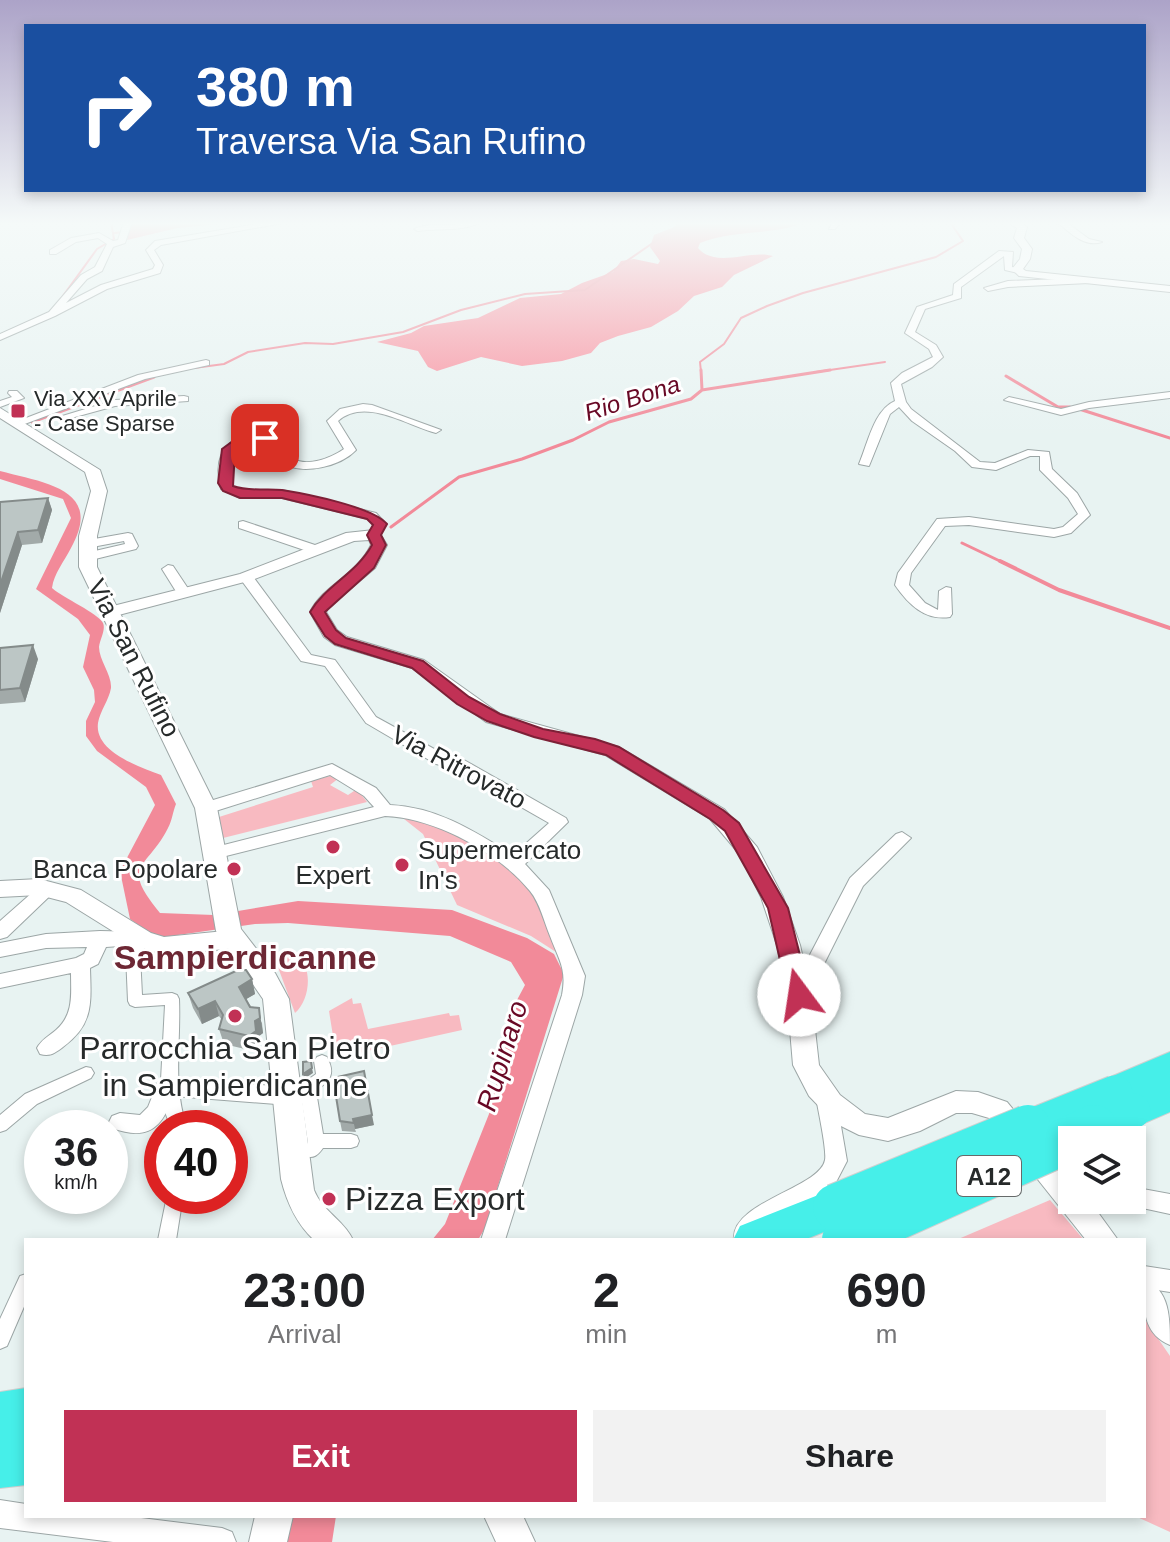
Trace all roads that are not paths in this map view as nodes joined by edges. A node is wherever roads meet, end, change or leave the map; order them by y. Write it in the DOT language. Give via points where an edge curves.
graph roads {
  1 [pos="69,294"];
  2 [pos="91,294"];
  3 [pos="958,294"];
  4 [pos="52,314"];
  5 [pos="0,337"];
  6 [pos="206,363"];
  7 [pos="13,393"];
  8 [pos="1170,395"];
  9 [pos="184,399"];
  10 [pos="1009,400"];
  11 [pos="901,402"];
  12 [pos="0,404"];
  13 [pos="0,412"];
  14 [pos="23,426"];
  15 [pos="436,430"];
  16 [pos="865,464"];
  17 [pos="243,525"];
  18 [pos="374,535"];
  19 [pos="317,550"];
  20 [pos="168,569"];
  21 [pos="246,577"];
  22 [pos="946,591"];
  23 [pos="184,593"];
  24 [pos="111,612"];
  25 [pos="206,808"];
  26 [pos="385,810"];
  27 [pos="902,838"];
  28 [pos="214,853"];
  29 [pos="514,864"];
  30 [pos="48,888"];
  31 [pos="0,889"];
  32 [pos="230,927"];
  33 [pos="0,932"];
  34 [pos="100,938"];
  35 [pos="143,939"];
  36 [pos="0,950"];
  37 [pos="80,964"];
  38 [pos="0,981"];
  39 [pos="799,995"];
  40 [pos="47,1048"];
  41 [pos="322,1061"];
  42 [pos="1170,1068"];
  43 [pos="86,1073"];
  44 [pos="168,1087"];
  45 [pos="1170,1094"];
  46 [pos="289,1096"];
  47 [pos="826,1097"];
  48 [pos="1124,1102"];
  49 [pos="171,1110"];
  50 [pos="128,1124"];
  51 [pos="0,1125"];
  52 [pos="351,1141"];
  53 [pos="1058,1171"];
  54 [pos="1146,1200"];
  55 [pos="1170,1204"];
  56 [pos="172,1214"];
  57 [pos="1094,1214"];
  58 [pos="167,1238"];
  59 [pos="335,1238"];
  60 [pos="494,1238"];
  61 [pos="746,1238"];
  62 [pos="760,1238"];
  63 [pos="849,1238"];
  64 [pos="1103,1238"];
  65 [pos="1146,1277"];
  66 [pos="1170,1281"];
  67 [pos="24,1286"];
  68 [pos="1146,1296"];
  69 [pos="1170,1330"];
  70 [pos="0,1340"];
  71 [pos="24,1412"];
  72 [pos="0,1416"];
  73 [pos="24,1460"];
  74 [pos="0,1463"];
  75 [pos="0,1514"];
  76 [pos="24,1517"];
  77 [pos="32,1518"];
  78 [pos="274,1518"];
  79 [pos="504,1518"];
  80 [pos="222,1542"];
  81 [pos="268,1542"];
  82 [pos="516,1542"];
  1 -- 4 [label="street"];
  2 -- 4 [label="street"];
  3 -- 11 [label="street" via="921,307 910,333 933,347 938,357 896,383"];
  4 -- 5 [label="street"];
  6 -- 14 [label="street" via="142,377"];
  7 -- 12 [label="street" via="19,398"];
  8 -- 10 [label="street" via="1061,412"];
  9 -- 14 [label="street" via="102,406"];
  11 -- 16 [label="street" via="885,414"];
  11 -- 22 [label="street" via="983,468 996,468 1032,451 1043,453 1046,470 1084,515 1067,530 1054,533 941,522 902,585 935,614 945,614"];
  13 -- 14 [label="main road, Via San Rufino"];
  14 -- 24 [label="main road, Via San Rufino" via="92,470 99,491 88,567"];
  15 -- 18 [label="street" via="359,407 332,421 350,450 337,458 297,464 287,461 272,440 256,437 229,449 227,489 282,494 372,516 380,524"];
  17 -- 19 [label="street"];
  18 -- 19 [label="street" via="352,536"];
  18 -- 39 [label="street" via="379,545 369,565 318,612 330,633 418,664 493,718 612,751 717,814 732,827 778,908"];
  19 -- 21 [label="street"];
  20 -- 23 [label="street"];
  21 -- 23 [label="street"];
  21 -- 29 [label="street, Via Ritrovato" via="306,658 330,663 371,720 560,822"];
  23 -- 24 [label="street"];
  24 -- 25 [label="main road, Via San Rufino"];
  25 -- 26 [label="street" via="332,769 370,792"];
  25 -- 28 [label="main road, Via San Rufino"];
  26 -- 28 [label="street"];
  26 -- 29 [label="street" via="439,818"];
  27 -- 39 [label="street" via="856,882"];
  28 -- 32 [label="main road, Via San Rufino"];
  29 -- 60 [label="street" via="540,890 575,976 558,1046"];
  30 -- 31 [label="street"];
  30 -- 33 [label="street"];
  30 -- 35 [label="street" via="73,896"];
  32 -- 35 [label="street" via="164,946"];
  32 -- 46 [label="main road" via="276,999"];
  34 -- 35 [label="street"];
  34 -- 36 [label="street"];
  34 -- 37 [label="street" via="91,959"];
  35 -- 44 [label="street" via="133,955 135,1001 172,999"];
  37 -- 38 [label="street"];
  37 -- 40 [label="street" via="80,1016"];
  39 -- 47 [label="street" via="807,1071"];
  41 -- 52 [label="street" via="324,1076 308,1089 313,1148 319,1141"];
  42 -- 48 [label="highway, A12"];
  43 -- 51 [label="street" via="31,1099"];
  44 -- 46 [label="street"];
  44 -- 49 [label="street"];
  44 -- 50 [label="street" via="157,1114 147,1123"];
  45 -- 48 [label="highway, A12"];
  46 -- 59 [label="main road" via="301,1200 310,1217"];
  47 -- 53 [label="street" via="849,1119 876,1129 906,1127 956,1102 975,1102 998,1110"];
  47 -- 61 [label="street" via="836,1161 825,1181 780,1204 745,1232"];
  48 -- 62 [label="highway, A12, bridge"];
  48 -- 63 [label="highway, A12, bridge"];
  54 -- 55 [label="street"];
  56 -- 58 [label="street"];
  57 -- 64 [label="street"];
  65 -- 66 [label="street"];
  67 -- 70 [label="street"];
  68 -- 69 [label="street"];
  71 -- 72 [label="highway"];
  73 -- 74 [label="highway"];
  75 -- 76 [label="street"];
  77 -- 80 [label="street"];
  78 -- 81 [label="main road"];
  79 -- 82 [label="main road"];
}
